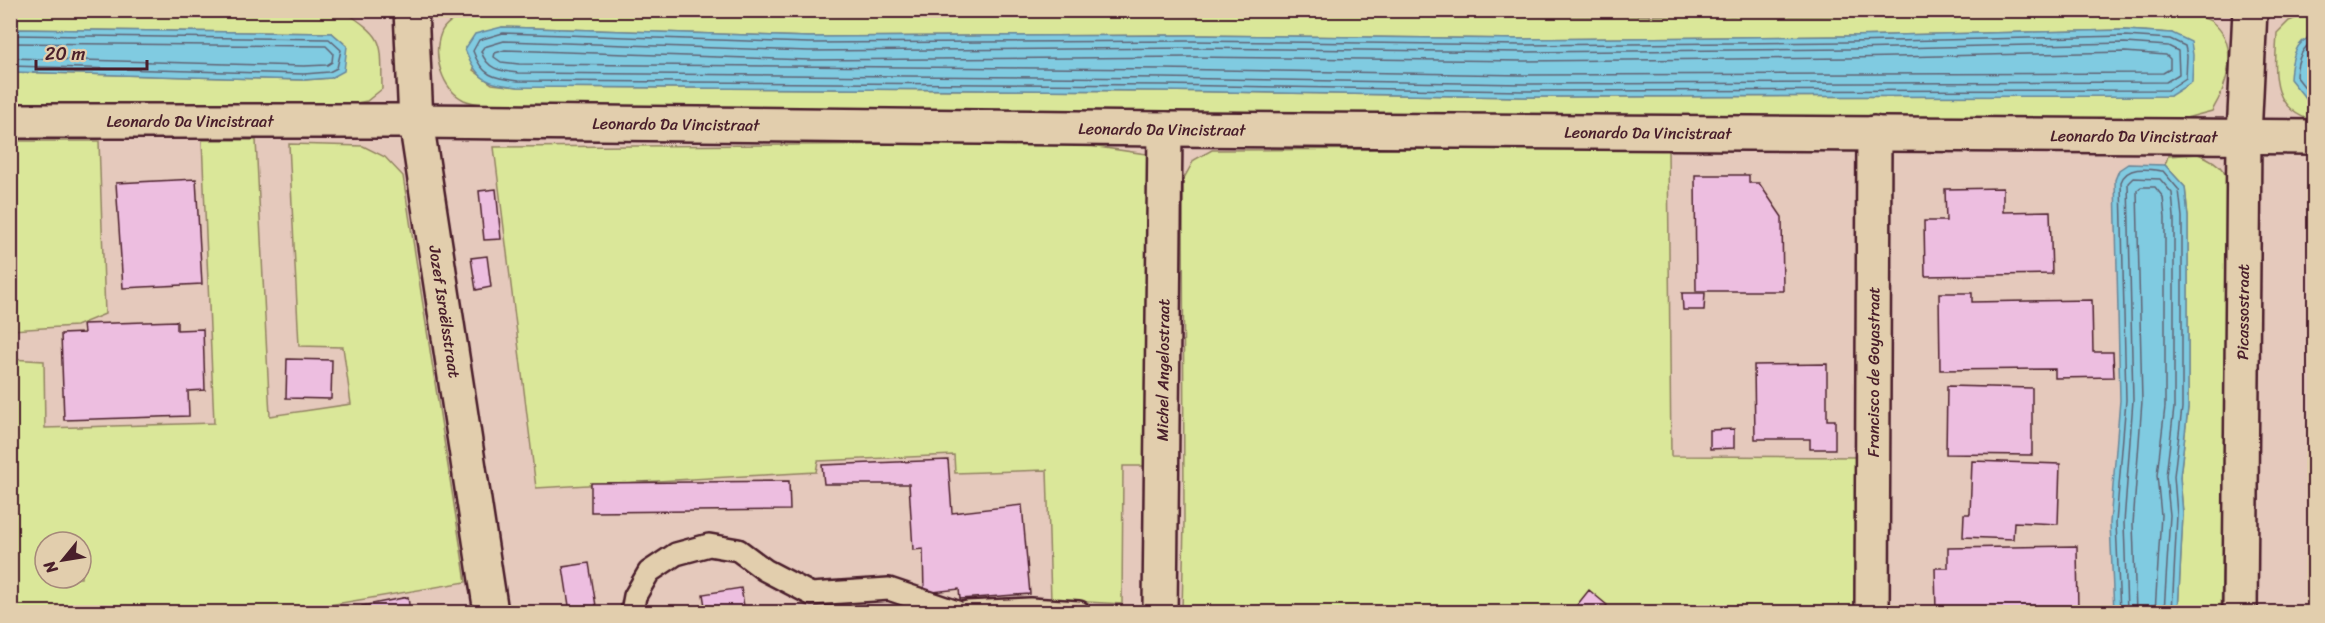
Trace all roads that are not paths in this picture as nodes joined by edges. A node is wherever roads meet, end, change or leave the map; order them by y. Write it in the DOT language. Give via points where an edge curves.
graph roads {
  1 [pos="411,10"];
  2 [pos="2250,10"];
  3 [pos="10,121"];
  4 [pos="416,121"];
  5 [pos="1165,129"];
  6 [pos="1874,133"];
  7 [pos="2244,136"];
  8 [pos="2314,137"];
  9 [pos="491,612"];
  10 [pos="632,612"];
  11 [pos="957,612"];
  12 [pos="967,612"];
  13 [pos="1079,612"];
  14 [pos="1160,612"];
  15 [pos="1872,612"];
  16 [pos="2240,612"];
  1 -- 4 [label="street, Jozef Israëlsstraat"];
  2 -- 7 [label="street, Picassostraat"];
  3 -- 4 [label="street, Leonardo Da Vincistraat"];
  4 -- 5 [label="street, Leonardo Da Vincistraat"];
  4 -- 9 [label="street, Jozef Israëlsstraat"];
  5 -- 6 [label="street, Leonardo Da Vincistraat"];
  5 -- 14 [label="street, Michel Angelostraat"];
  6 -- 7 [label="street, Leonardo Da Vincistraat"];
  6 -- 15 [label="street, Francisco de Goyastraat"];
  7 -- 8 [label="street, Leonardo Da Vincistraat"];
  7 -- 16 [label="street, Picassostraat"];
  10 -- 11 [label="lane" via="635,596 649,572 676,554 709,546 738,550 765,570 811,594 889,589"];
  12 -- 13 [label="lane"];
}
